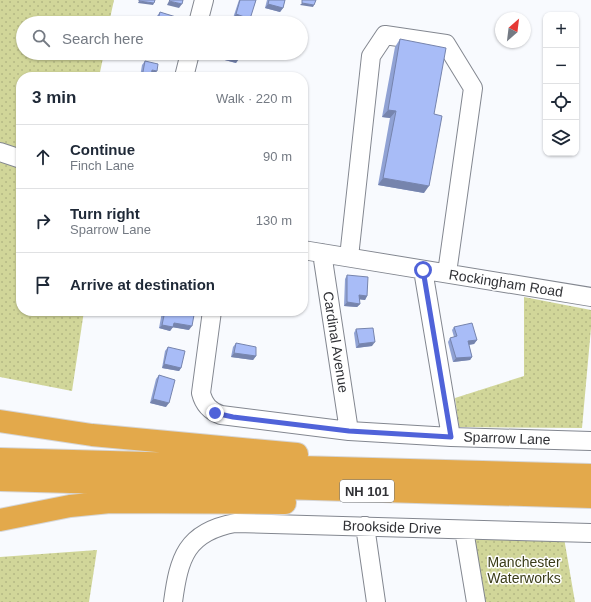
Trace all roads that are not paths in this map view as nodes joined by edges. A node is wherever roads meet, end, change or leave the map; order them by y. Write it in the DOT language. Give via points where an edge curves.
graph roads {
  1 [pos="204,0"];
  2 [pos="200,16"];
  3 [pos="188,60"];
  4 [pos="185,72"];
  5 [pos="0,152"];
  6 [pos="16,157"];
  7 [pos="308,251"];
  8 [pos="322,253"];
  9 [pos="349,257"];
  10 [pos="423,270"];
  11 [pos="447,273"];
  12 [pos="591,297"];
  13 [pos="211,316"];
  14 [pos="0,421"];
  15 [pos="349,431"];
  16 [pos="451,437"];
  17 [pos="591,441"];
  18 [pos="0,459"];
  19 [pos="452,472"];
  20 [pos="591,475"];
  21 [pos="0,480"];
  22 [pos="358,491"];
  23 [pos="591,497"];
  24 [pos="0,520"];
  25 [pos="365,526"];
  26 [pos="464,530"];
  27 [pos="591,533"];
  28 [pos="174,602"];
  29 [pos="376,602"];
  30 [pos="476,602"];
  1 -- 2 [label="street"];
  3 -- 4 [label="street"];
  5 -- 6 [label="street"];
  7 -- 8 [label="street, Rockingham Road"];
  8 -- 9 [label="street, Rockingham Road"];
  8 -- 15 [label="street, Cardinal Avenue"];
  9 -- 10 [label="street, Rockingham Road"];
  9 -- 11 [label="street" via="371,56 385,35 446,44 473,88"];
  10 -- 11 [label="street, Rockingham Road"];
  10 -- 16 [label="street"];
  11 -- 12 [label="street, Rockingham Road"];
  13 -- 15 [label="street, Sparrow Lane" via="201,388 203,400 209,409 233,417"];
  14 -- 19 [label="highway" via="92,435 396,461"];
  15 -- 16 [label="street, Sparrow Lane"];
  16 -- 17 [label="street, Sparrow Lane"];
  18 -- 19 [label="highway, NH 101"];
  19 -- 20 [label="highway, NH 101"];
  21 -- 22 [label="highway, NH 101"];
  22 -- 23 [label="highway, NH 101"];
  22 -- 24 [label="highway" via="299,504 103,502"];
  25 -- 26 [label="street, Brookside Drive"];
  25 -- 28 [label="street, Brookside Drive" via="235,523 214,528 197,539 184,556"];
  25 -- 29 [label="street"];
  26 -- 27 [label="street, Brookside Drive"];
  26 -- 30 [label="street"];
}
